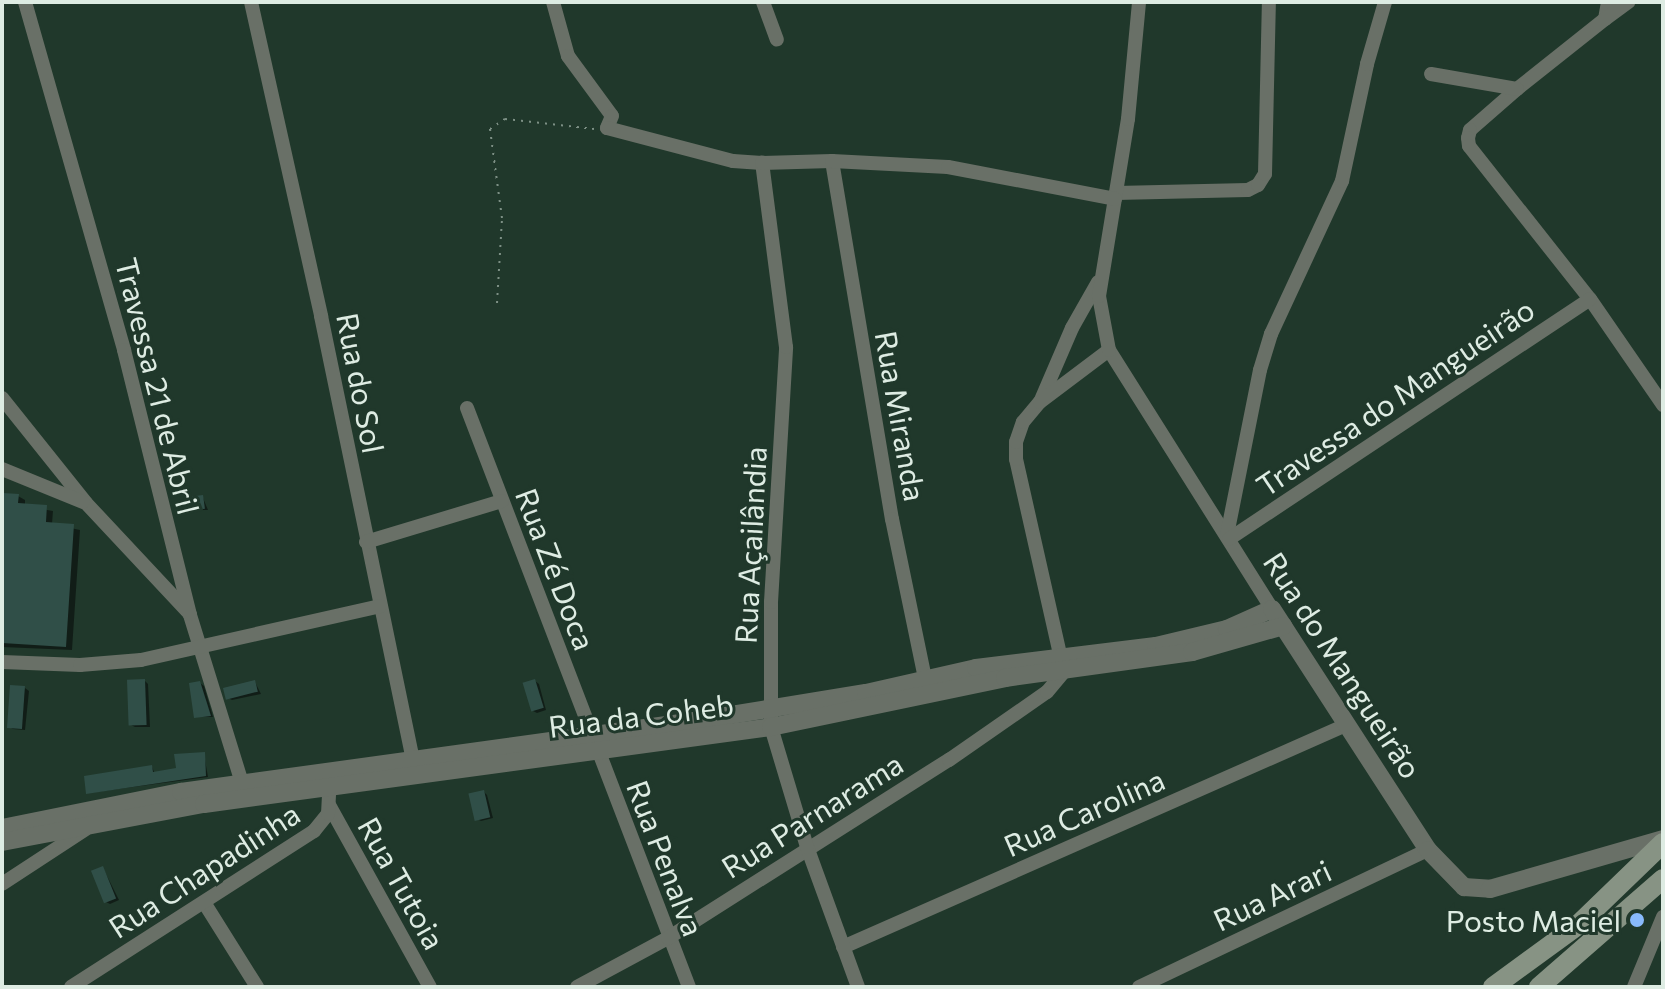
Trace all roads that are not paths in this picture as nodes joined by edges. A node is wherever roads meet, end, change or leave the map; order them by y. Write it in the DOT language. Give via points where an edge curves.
graph roads {
  1 [pos="25,2"];
  2 [pos="251,2"];
  3 [pos="553,2"];
  4 [pos="763,2"];
  5 [pos="1139,2"];
  6 [pos="1269,2"];
  7 [pos="1385,2"];
  8 [pos="1608,2"];
  9 [pos="1628,2"];
  10 [pos="1605,19"];
  11 [pos="777,40"];
  12 [pos="1431,74"];
  13 [pos="1517,89"];
  14 [pos="832,161"];
  15 [pos="762,163"];
  16 [pos="1115,196"];
  17 [pos="1103,275"];
  18 [pos="1590,299"];
  19 [pos="1109,350"];
  20 [pos="2,398"];
  21 [pos="1040,402"];
  22 [pos="1663,405"];
  23 [pos="467,408"];
  24 [pos="2,469"];
  25 [pos="502,501"];
  26 [pos="86,503"];
  27 [pos="1228,537"];
  28 [pos="366,542"];
  29 [pos="380,606"];
  30 [pos="1272,609"];
  31 [pos="190,615"];
  32 [pos="1283,626"];
  33 [pos="201,645"];
  34 [pos="2,662"];
  35 [pos="1064,664"];
  36 [pos="925,679"];
  37 [pos="771,718"];
  38 [pos="1346,725"];
  39 [pos="593,741"];
  40 [pos="414,768"];
  41 [pos="242,783"];
  42 [pos="330,789"];
  43 [pos="90,827"];
  44 [pos="2,828"];
  45 [pos="1663,841"];
  46 [pos="2,842"];
  47 [pos="807,847"];
  48 [pos="1428,850"];
  49 [pos="1597,858"];
  50 [pos="1635,869"];
  51 [pos="1663,879"];
  52 [pos="2,884"];
  53 [pos="205,904"];
  54 [pos="1663,917"];
  55 [pos="668,938"];
  56 [pos="843,947"];
  57 [pos="71,987"];
  58 [pos="257,987"];
  59 [pos="430,987"];
  60 [pos="577,987"];
  61 [pos="689,987"];
  62 [pos="858,987"];
  63 [pos="1139,987"];
  64 [pos="1493,987"];
  65 [pos="1539,987"];
  66 [pos="1634,987"];
  1 -- 31 [label="street, Travessa 21 de Abril" via="124,350"];
  2 -- 28 [label="street, Rua do Sol"];
  3 -- 15 [label="street" via="568,56 612,116 607,128 733,161"];
  4 -- 11 [label="street"];
  5 -- 16 [label="street, Rua do Mangueirão"];
  6 -- 16 [label="street" via="1265,174 1248,190"];
  7 -- 27 [label="street" via="1342,181 1271,334 1260,370"];
  8 -- 10 [label="street"];
  9 -- 10 [label="street"];
  10 -- 13 [label="street"];
  12 -- 13 [label="street"];
  13 -- 18 [label="street" via="1470,130 1469,146"];
  14 -- 15 [label="street"];
  14 -- 16 [label="street" via="948,167"];
  14 -- 36 [label="street, Rua Miranda" via="892,519"];
  15 -- 37 [label="street, Rua Açailândia" via="786,347 771,602"];
  16 -- 17 [label="street, Rua do Mangueirão"];
  17 -- 19 [label="street, Rua do Mangueirão" via="1100,313"];
  17 -- 21 [label="street" via="1072,328"];
  18 -- 22 [label="street"];
  18 -- 27 [label="street, Travessa do Mangueirão"];
  19 -- 21 [label="street"];
  19 -- 27 [label="street, Rua do Mangueirão"];
  20 -- 26 [label="street"];
  21 -- 35 [label="street" via="1023,422 1016,459"];
  23 -- 25 [label="street, Rua Zé Doca"];
  24 -- 26 [label="street"];
  25 -- 28 [label="street"];
  25 -- 39 [label="street, Rua Zé Doca"];
  26 -- 31 [label="street"];
  27 -- 30 [label="street, Rua do Mangueirão"];
  28 -- 29 [label="street, Rua do Sol"];
  29 -- 33 [label="street"];
  29 -- 40 [label="street, Rua do Sol"];
  30 -- 32 [label="street, Rua do Mangueirão"];
  30 -- 35 [label="street, Rua da Coheb" via="1236,626"];
  31 -- 33 [label="street, Travessa 21 de Abril"];
  32 -- 35 [label="street, Rua da Coheb" via="1218,646"];
  32 -- 38 [label="street, Rua do Mangueirão"];
  33 -- 34 [label="street" via="117,663"];
  33 -- 41 [label="street, Travessa 21 de Abril"];
  35 -- 36 [label="street, Rua da Coheb" via="976,668"];
  35 -- 37 [label="street, Rua da Coheb"];
  35 -- 47 [label="street, Rua Parnarama" via="1047,692 1018,714"];
  36 -- 37 [label="street, Rua da Coheb"];
  37 -- 39 [label="street, Rua da Coheb"];
  37 -- 47 [label="street, Rua Açailândia"];
  38 -- 48 [label="street, Rua do Mangueirão"];
  38 -- 56 [label="street, Rua Carolina"];
  39 -- 40 [label="street, Rua da Coheb"];
  39 -- 55 [label="street, Rua Penalva"];
  40 -- 42 [label="street, Rua da Coheb"];
  41 -- 42 [label="street, Rua da Coheb"];
  41 -- 44 [label="street, Rua da Coheb"];
  42 -- 43 [label="street, Rua da Coheb" via="174,809"];
  42 -- 53 [label="street, Rua Chapadinha" via="328,814 314,831"];
  42 -- 59 [label="street, Rua Tutoia"];
  43 -- 46 [label="street, Rua da Coheb"];
  43 -- 52 [label="street"];
  45 -- 49 [label="street, Rua do Mangueirão"];
  45 -- 50 [label="main road"];
  47 -- 55 [label="street, Rua Parnarama"];
  47 -- 56 [label="street, Rua Açailândia"];
  48 -- 49 [label="street, Rua do Mangueirão" via="1455,879 1476,890"];
  48 -- 63 [label="street, Rua Arari"];
  49 -- 50 [label="street"];
  50 -- 64 [label="main road" via="1566,934"];
  51 -- 65 [label="main road"];
  53 -- 57 [label="street, Rua Chapadinha"];
  53 -- 58 [label="street"];
  54 -- 66 [label="street"];
  55 -- 60 [label="street, Rua Parnarama"];
  55 -- 61 [label="street, Rua Penalva"];
  56 -- 62 [label="street, Rua Açailândia"];
}
